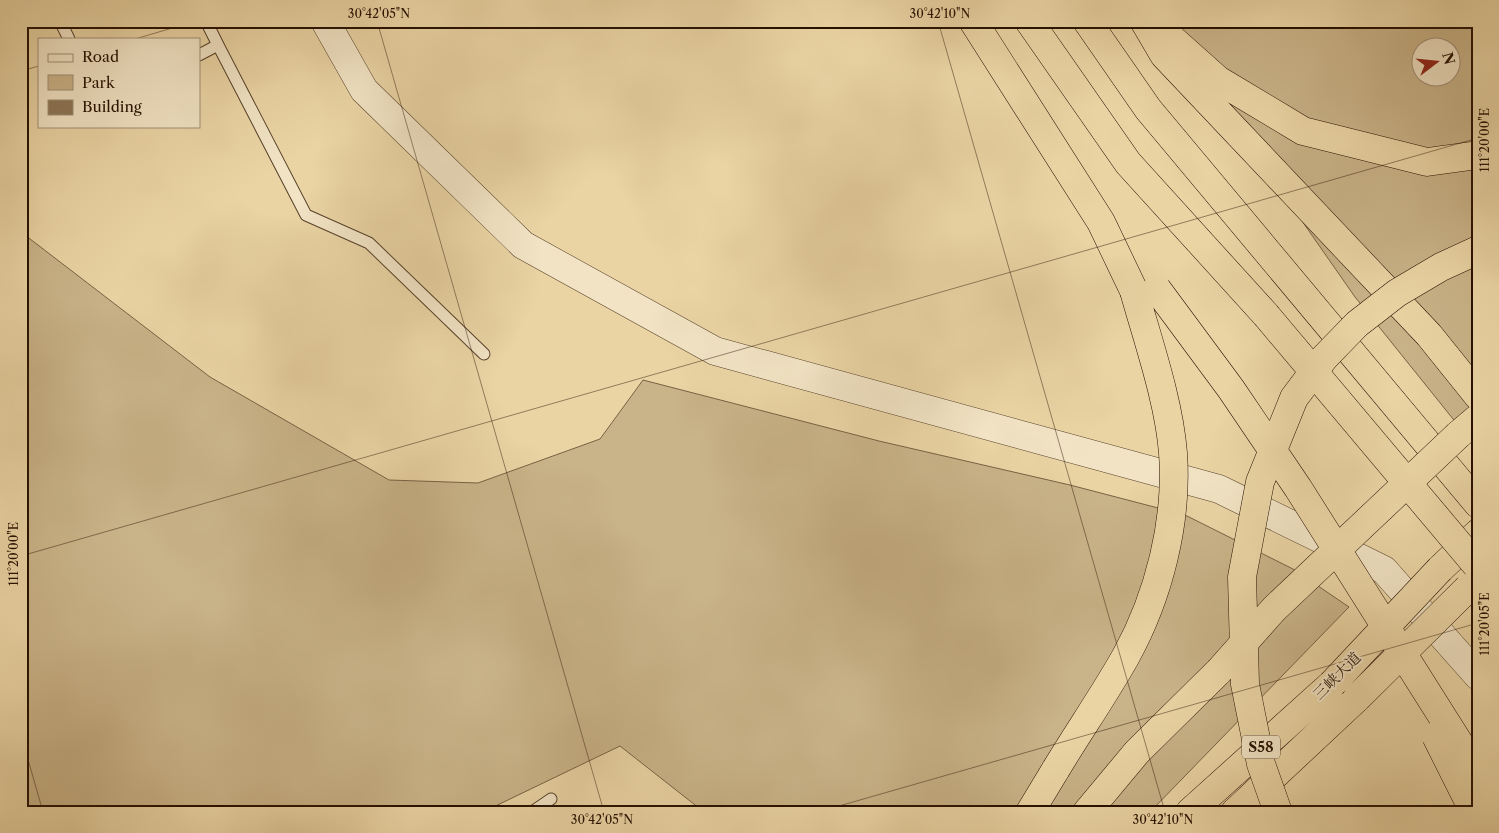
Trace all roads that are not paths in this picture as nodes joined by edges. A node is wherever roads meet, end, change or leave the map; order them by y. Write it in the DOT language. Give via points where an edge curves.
graph roads {
  1 [pos="60,21"];
  2 [pos="206,21"];
  3 [pos="325,21"];
  4 [pos="973,21"];
  5 [pos="1029,21"];
  6 [pos="1087,21"];
  7 [pos="1144,21"];
  8 [pos="1152,21"];
  9 [pos="68,38"];
  10 [pos="218,45"];
  11 [pos="200,54"];
  12 [pos="1478,155"];
  13 [pos="1478,250"];
  14 [pos="1146,290"];
  15 [pos="484,354"];
  16 [pos="1478,396"];
  17 [pos="1468,426"];
  18 [pos="1478,504"];
  19 [pos="1478,534"];
  20 [pos="1474,578"];
  21 [pos="1359,585"];
  22 [pos="1478,676"];
  23 [pos="1478,773"];
  24 [pos="551,799"];
  25 [pos="532,812"];
  26 [pos="1030,812"];
  27 [pos="1087,812"];
  28 [pos="1190,812"];
  29 [pos="1235,812"];
  30 [pos="1278,812"];
  31 [pos="1474,812"];
  1 -- 9 [label="lane"];
  2 -- 10 [label="lane"];
  3 -- 22 [label="street" via="364,90 523,246 715,351 1219,489 1384,570"];
  4 -- 14 [label="highway"];
  5 -- 20 [label="highway, bridge" via="1128,162 1266,315"];
  6 -- 18 [label="highway, bridge" via="1148,109"];
  7 -- 16 [label="highway" via="1164,55 1429,335"];
  8 -- 12 [label="highway" via="1218,80 1303,131 1427,162"];
  10 -- 11 [label="lane"];
  10 -- 15 [label="lane" via="306,215 369,243"];
  13 -- 30 [label="highway, bridge" via="1397,293 1357,324 1324,358 1294,398 1260,482 1242,577 1245,684 1262,764"];
  14 -- 21 [label="highway, bridge" via="1242,406"];
  14 -- 26 [label="highway, bridge" via="1173,452 1167,546 1149,605 1126,655"];
  17 -- 27 [label="highway, bridge" via="1274,609 1219,671 1137,752"];
  19 -- 28 [label="highway, 三峡大道 / S58, bridge" via="1440,569 1332,684"];
  20 -- 29 [label="highway, 三峡大道 / S58, bridge" via="1357,698"];
  21 -- 23 [label="highway, bridge"];
  21 -- 31 [label="highway, bridge"];
  24 -- 25 [label="lane"];
}
